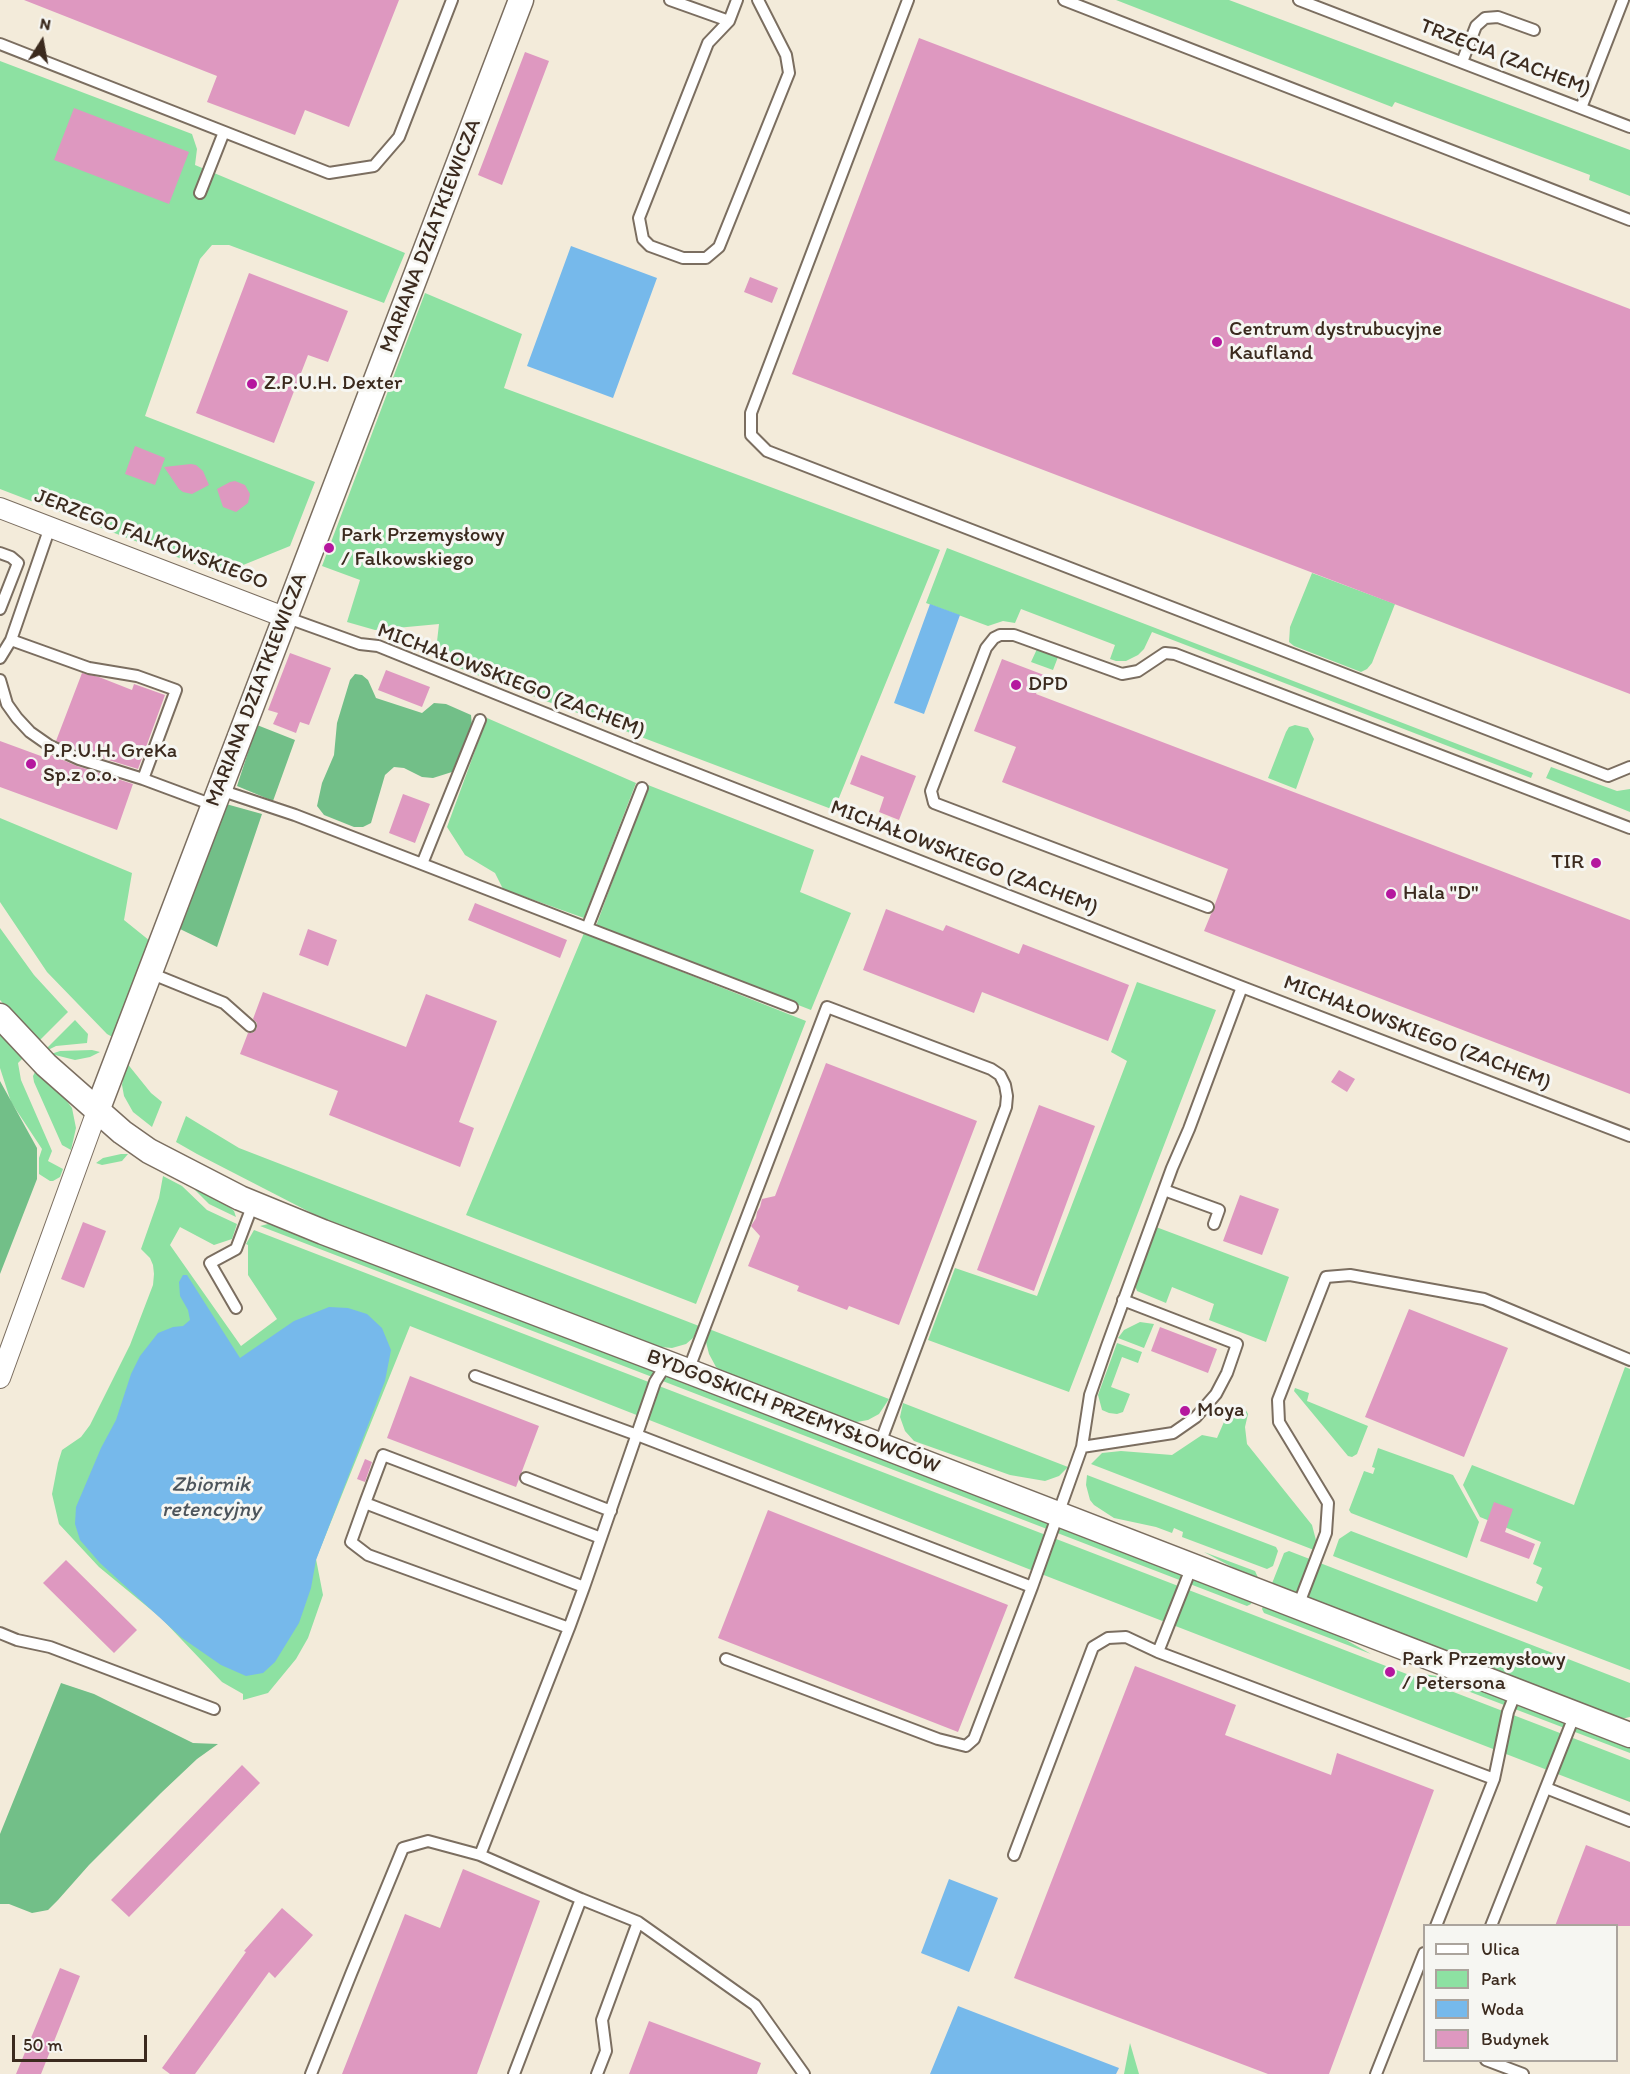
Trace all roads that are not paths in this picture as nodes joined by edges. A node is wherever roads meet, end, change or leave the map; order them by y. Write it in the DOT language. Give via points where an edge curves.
graph roads {
  1 [pos="452,0"];
  2 [pos="521,0"];
  3 [pos="670,0"];
  4 [pos="737,0"];
  5 [pos="758,0"];
  6 [pos="908,0"];
  7 [pos="1064,0"];
  8 [pos="1300,0"];
  9 [pos="1623,0"];
  10 [pos="729,21"];
  11 [pos="1534,30"];
  12 [pos="0,44"];
  13 [pos="1462,62"];
  14 [pos="1581,108"];
  15 [pos="1630,127"];
  16 [pos="224,132"];
  17 [pos="200,194"];
  18 [pos="1630,220"];
  19 [pos="0,508"];
  20 [pos="50,527"];
  21 [pos="0,553"];
  22 [pos="0,609"];
  23 [pos="284,616"];
  24 [pos="11,640"];
  25 [pos="0,657"];
  26 [pos="0,680"];
  27 [pos="480,720"];
  28 [pos="1630,767"];
  29 [pos="143,779"];
  30 [pos="642,788"];
  31 [pos="216,797"];
  32 [pos="1630,828"];
  33 [pos="422,864"];
  34 [pos="1208,907"];
  35 [pos="587,928"];
  36 [pos="149,973"];
  37 [pos="1242,987"];
  38 [pos="792,1007"];
  39 [pos="0,1016"];
  40 [pos="250,1026"];
  41 [pos="97,1111"];
  42 [pos="1630,1136"];
  43 [pos="1164,1190"];
  44 [pos="253,1203"];
  45 [pos="1214,1224"];
  46 [pos="1123,1300"];
  47 [pos="236,1308"];
  48 [pos="1630,1360"];
  49 [pos="678,1367"];
  50 [pos="475,1376"];
  51 [pos="0,1378"];
  52 [pos="637,1435"];
  53 [pos="879,1446"];
  54 [pos="1082,1447"];
  55 [pos="526,1478"];
  56 [pos="365,1503"];
  57 [pos="611,1511"];
  58 [pos="1058,1515"];
  59 [pos="601,1538"];
  60 [pos="1192,1566"];
  61 [pos="584,1587"];
  62 [pos="1032,1587"];
  63 [pos="1298,1606"];
  64 [pos="569,1628"];
  65 [pos="0,1633"];
  66 [pos="1158,1652"];
  67 [pos="726,1659"];
  68 [pos="1516,1692"];
  69 [pos="214,1709"];
  70 [pos="1575,1714"];
  71 [pos="1630,1735"];
  72 [pos="1494,1779"];
  73 [pos="1546,1788"];
  74 [pos="1630,1821"];
  75 [pos="480,1855"];
  76 [pos="1014,1855"];
  77 [pos="581,1899"];
  78 [pos="638,1922"];
  79 [pos="1437,1924"];
  80 [pos="1492,1924"];
  81 [pos="1423,1958"];
  82 [pos="1489,2062"];
  83 [pos="311,2074"];
  84 [pos="514,2074"];
  85 [pos="597,2074"];
  86 [pos="804,2074"];
  87 [pos="1376,2074"];
  88 [pos="1523,2074"];
  1 -- 16 [label="lane" via="399,137 374,166 329,173"];
  2 -- 23 [label="street, MARIANA DZIATKIEWICZA"];
  3 -- 10 [label="lane"];
  4 -- 10 [label="lane"];
  5 -- 10 [label="lane" via="786,55 789,73 719,247 706,258 683,258 650,246 643,239 639,218 708,44"];
  6 -- 28 [label="lane" via="751,413 751,435 767,451 1608,776"];
  7 -- 18 [label="lane"];
  8 -- 13 [label="lane, TRZECIA (ZACHEM)"];
  9 -- 14 [label="lane"];
  11 -- 13 [label="lane" via="1498,17 1485,18 1476,26"];
  12 -- 16 [label="lane"];
  13 -- 14 [label="lane, TRZECIA (ZACHEM)"];
  14 -- 15 [label="lane, TRZECIA (ZACHEM)"];
  16 -- 17 [label="lane"];
  19 -- 20 [label="street, JERZEGO FALKOWSKIEGO"];
  20 -- 23 [label="street, JERZEGO FALKOWSKIEGO"];
  20 -- 24 [label="lane"];
  21 -- 22 [label="lane" via="18,563"];
  23 -- 31 [label="street, MARIANA DZIATKIEWICZA"];
  23 -- 37 [label="lane, MICHAŁOWSKIEGO (ZACHEM)" via="360,644 378,646"];
  24 -- 25 [label="lane"];
  24 -- 29 [label="lane" via="89,668 137,676 176,690"];
  26 -- 29 [label="lane" via="7,704 17,718 50,746"];
  27 -- 33 [label="lane"];
  29 -- 31 [label="lane"];
  30 -- 35 [label="lane"];
  31 -- 33 [label="lane" via="295,815"];
  31 -- 36 [label="street, MARIANA DZIATKIEWICZA"];
  32 -- 34 [label="lane" via="1175,654 1165,653 1138,671 1122,674 1014,635 994,638 986,648 931,791 934,803"];
  33 -- 35 [label="lane"];
  35 -- 38 [label="lane"];
  36 -- 40 [label="lane" via="224,1003"];
  36 -- 41 [label="street, MARIANA DZIATKIEWICZA"];
  37 -- 42 [label="lane, MICHAŁOWSKIEGO (ZACHEM)"];
  37 -- 43 [label="lane"];
  39 -- 41 [label="street, BYDGOSKICH PRZEMYSŁOWCÓW" via="26,1046"];
  41 -- 44 [label="street, BYDGOSKICH PRZEMYSŁOWCÓW" via="149,1151"];
  41 -- 51 [label="street"];
  43 -- 45 [label="lane" via="1219,1210"];
  43 -- 46 [label="lane"];
  44 -- 47 [label="lane" via="236,1249 210,1263"];
  44 -- 49 [label="street, BYDGOSKICH PRZEMYSŁOWCÓW"];
  46 -- 54 [label="lane" via="1090,1395"];
  46 -- 54 [label="lane" via="1237,1344 1216,1394 1196,1417 1173,1432"];
  48 -- 63 [label="lane" via="1484,1299 1350,1275 1326,1276 1278,1400 1279,1422 1328,1503 1326,1533"];
  49 -- 52 [label="lane" via="655,1382"];
  49 -- 53 [label="street, BYDGOSKICH PRZEMYSŁOWCÓW"];
  49 -- 53 [label="lane" via="827,1007 991,1069 1005,1085 1006,1107"];
  50 -- 52 [label="lane"];
  52 -- 57 [label="lane"];
  52 -- 62 [label="lane"];
  53 -- 58 [label="street, BYDGOSKICH PRZEMYSŁOWCÓW"];
  54 -- 58 [label="lane"];
  55 -- 57 [label="lane"];
  56 -- 59 [label="lane" via="383,1455"];
  56 -- 61 [label="lane"];
  56 -- 64 [label="lane" via="351,1542 368,1555"];
  57 -- 59 [label="lane"];
  58 -- 60 [label="street, BYDGOSKICH PRZEMYSŁOWCÓW"];
  58 -- 62 [label="lane"];
  59 -- 61 [label="lane"];
  60 -- 63 [label="street, BYDGOSKICH PRZEMYSŁOWCÓW"];
  60 -- 66 [label="lane"];
  61 -- 64 [label="lane"];
  62 -- 67 [label="lane" via="974,1739 966,1746"];
  63 -- 68 [label="street, BYDGOSKICH PRZEMYSŁOWCÓW"];
  64 -- 75 [label="lane"];
  65 -- 69 [label="lane" via="50,1647"];
  66 -- 72 [label="lane"];
  66 -- 76 [label="lane" via="1126,1637 1108,1638 1093,1647"];
  68 -- 70 [label="street, BYDGOSKICH PRZEMYSŁOWCÓW"];
  68 -- 72 [label="lane"];
  70 -- 71 [label="street, BYDGOSKICH PRZEMYSŁOWCÓW"];
  70 -- 73 [label="lane"];
  72 -- 79 [label="lane"];
  73 -- 74 [label="lane"];
  73 -- 80 [label="lane"];
  75 -- 77 [label="lane"];
  75 -- 83 [label="lane" via="428,1841 404,1848"];
  77 -- 78 [label="lane"];
  77 -- 84 [label="lane"];
  78 -- 85 [label="lane" via="602,2020 606,2051"];
  78 -- 86 [label="lane" via="754,2005"];
  81 -- 87 [label="lane"];
  82 -- 88 [label="lane"];
}
